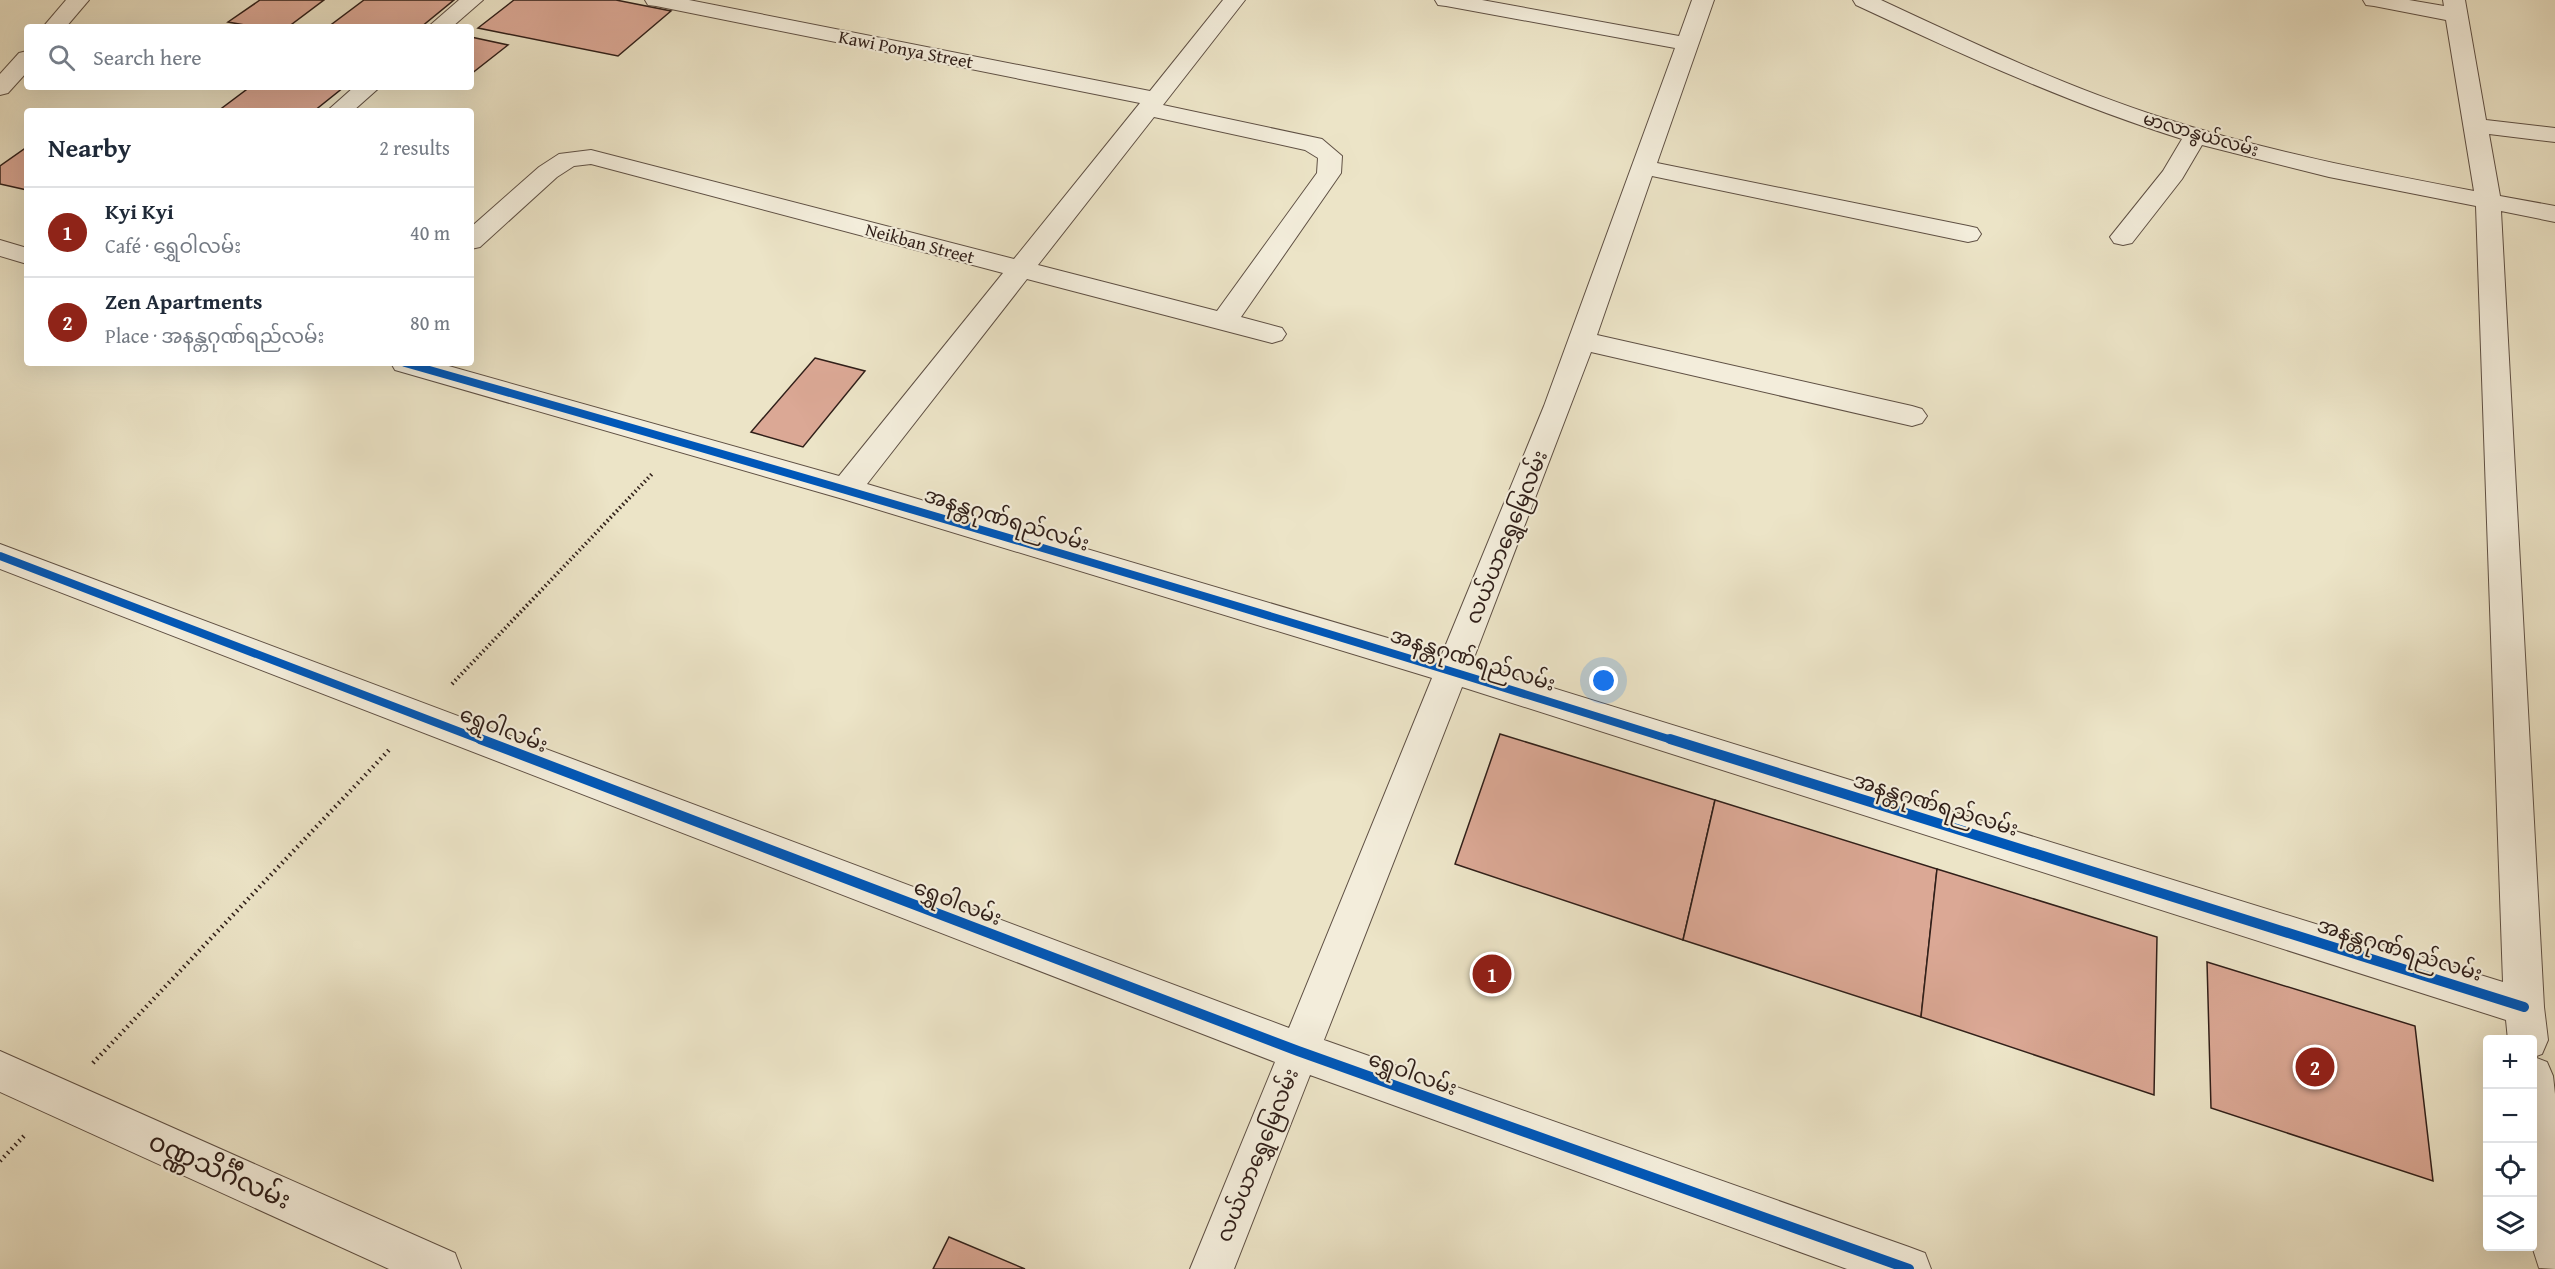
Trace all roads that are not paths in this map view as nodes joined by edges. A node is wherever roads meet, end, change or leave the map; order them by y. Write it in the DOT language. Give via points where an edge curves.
graph roads {
  1 [pos="78,0"];
  2 [pos="471,0"];
  3 [pos="656,0"];
  4 [pos="1234,0"];
  5 [pos="1446,0"];
  6 [pos="1703,0"];
  7 [pos="1864,0"];
  8 [pos="2374,0"];
  9 [pos="2455,8"];
  10 [pos="57,24"];
  11 [pos="443,24"];
  12 [pos="1688,44"];
  13 [pos="24,61"];
  14 [pos="0,88"];
  15 [pos="364,90"];
  16 [pos="1152,104"];
  17 [pos="343,108"];
  18 [pos="2477,126"];
  19 [pos="2196,135"];
  20 [pos="2555,135"];
  21 [pos="1643,167"];
  22 [pos="2488,201"];
  23 [pos="2555,214"];
  24 [pos="1968,234"];
  25 [pos="2123,237"];
  26 [pos="474,238"];
  27 [pos="0,248"];
  28 [pos="24,255"];
  29 [pos="1021,270"];
  30 [pos="1223,322"];
  31 [pos="1272,334"];
  32 [pos="1581,340"];
  33 [pos="415,366"];
  34 [pos="1912,416"];
  35 [pos="846,489"];
  36 [pos="0,556"];
  37 [pos="1453,671"];
  38 [pos="2524,1007"];
  39 [pos="2527,1035"];
  40 [pos="1299,1051"];
  41 [pos="0,1071"];
  42 [pos="2534,1089"];
  43 [pos="2555,1252"];
  44 [pos="439,1269"];
  45 [pos="1212,1269"];
  46 [pos="1909,1269"];
  1 -- 10 [label="street"];
  2 -- 11 [label="street"];
  3 -- 16 [label="street, Kawi Ponya Street"];
  4 -- 16 [label="street"];
  5 -- 12 [label="street"];
  6 -- 12 [label="street, လယ်ယာရွှေမြေလမ်း"];
  7 -- 19 [label="street, မာလာနွယ်လမ်း" via="1966,49"];
  8 -- 9 [label="street"];
  9 -- 18 [label="street"];
  12 -- 21 [label="street, လယ်ယာရွှေမြေလမ်း"];
  13 -- 14 [label="street"];
  15 -- 17 [label="street"];
  16 -- 29 [label="street"];
  16 -- 30 [label="street, Kawi Ponya Street" via="1313,144 1330,156 1329,173"];
  18 -- 20 [label="street"];
  18 -- 22 [label="street"];
  19 -- 22 [label="street, မာလာနွယ်လမ်း" via="2297,161"];
  19 -- 25 [label="street" via="2173,174"];
  21 -- 24 [label="street"];
  21 -- 32 [label="street, လယ်ယာရွှေမြေလမ်း"];
  22 -- 23 [label="street, မာလာနွယ်လမ်း"];
  22 -- 38 [label="street"];
  26 -- 29 [label="street, Neikban Street" via="548,172 568,159 591,157"];
  27 -- 28 [label="street"];
  29 -- 30 [label="street, Neikban Street"];
  29 -- 35 [label="street"];
  30 -- 31 [label="street, Neikban Street"];
  32 -- 34 [label="street"];
  32 -- 37 [label="street, လယ်ယာရွှေမြေလမ်း"];
  33 -- 35 [label="street, အနန္တဂုဏ်ရည်လမ်း"];
  35 -- 37 [label="street, အနန္တဂုဏ်ရည်လမ်း"];
  36 -- 40 [label="street, ရွှေဝါလမ်း"];
  37 -- 38 [label="street, အနန္တဂုဏ်ရည်လမ်း"];
  37 -- 40 [label="street, လယ်ယာရွှေမြေလမ်း"];
  38 -- 39 [label="street"];
  40 -- 45 [label="street, လယ်ယာရွှေမြေလမ်း"];
  40 -- 46 [label="street, ရွှေဝါလမ်း"];
  41 -- 44 [label="street, ၀ဏ္ဏသိင်္ဂီလမ်း"];
  42 -- 43 [label="street"];
}
